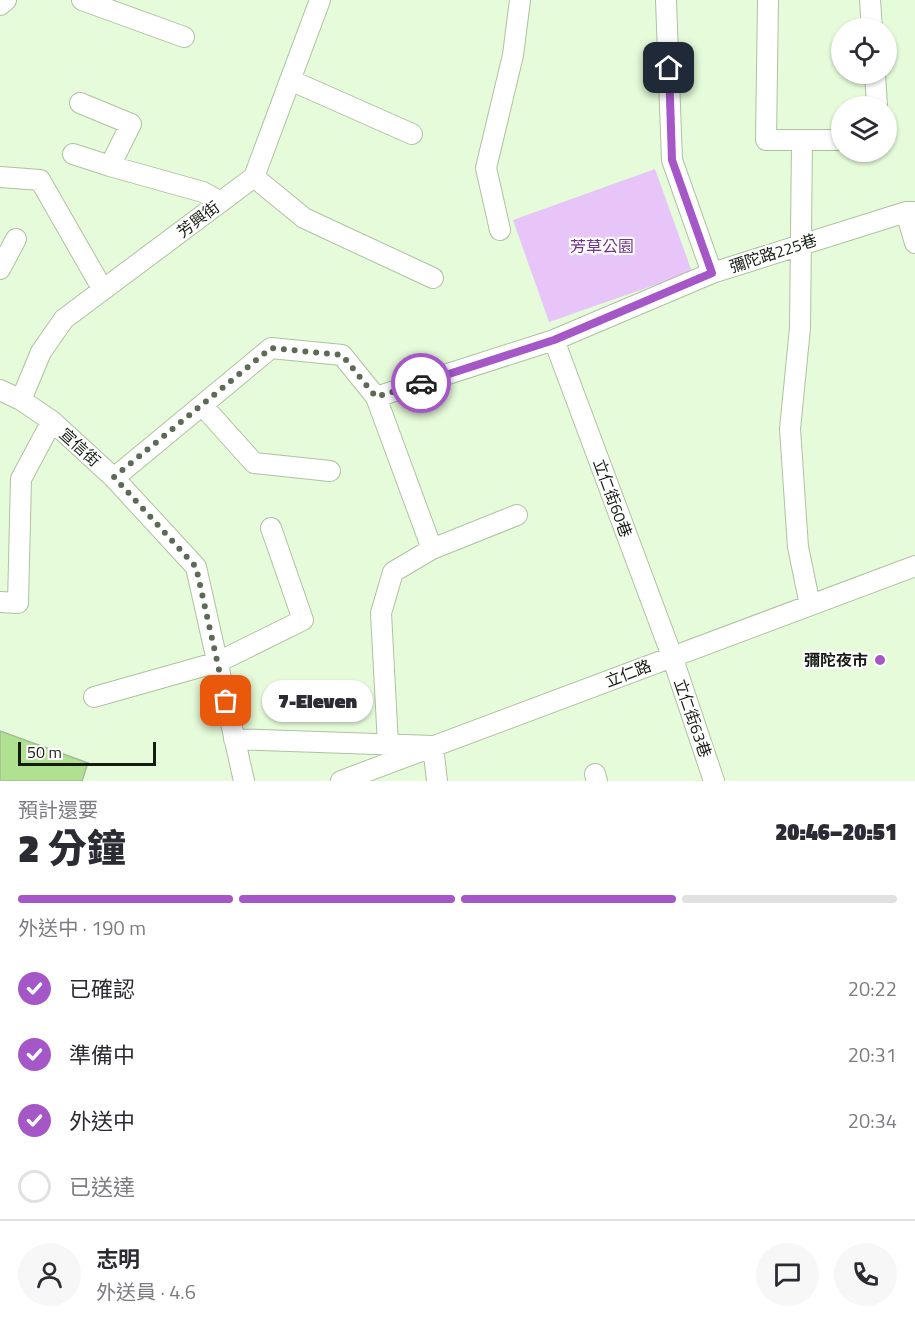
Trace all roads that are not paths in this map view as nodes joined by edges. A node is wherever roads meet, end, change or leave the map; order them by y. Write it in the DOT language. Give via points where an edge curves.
graph roads {
  1 [pos="6,0"];
  2 [pos="82,0"];
  3 [pos="320,0"];
  4 [pos="520,0"];
  5 [pos="666,0"];
  6 [pos="768,0"];
  7 [pos="870,0"];
  8 [pos="0,4"];
  9 [pos="871,18"];
  10 [pos="184,37"];
  11 [pos="290,80"];
  12 [pos="80,103"];
  13 [pos="412,134"];
  14 [pos="831,140"];
  15 [pos="802,141"];
  16 [pos="73,153"];
  17 [pos="110,166"];
  18 [pos="0,177"];
  19 [pos="254,177"];
  20 [pos="221,202"];
  21 [pos="910,212"];
  22 [pos="500,230"];
  23 [pos="15,239"];
  24 [pos="915,243"];
  25 [pos="802,244"];
  26 [pos="0,269"];
  27 [pos="712,273"];
  28 [pos="433,278"];
  29 [pos="102,290"];
  30 [pos="554,340"];
  31 [pos="0,390"];
  32 [pos="376,397"];
  33 [pos="21,400"];
  34 [pos="202,405"];
  35 [pos="52,421"];
  36 [pos="330,471"];
  37 [pos="114,477"];
  38 [pos="517,515"];
  39 [pos="271,528"];
  40 [pos="432,549"];
  41 [pos="915,566"];
  42 [pos="0,602"];
  43 [pos="810,605"];
  44 [pos="672,656"];
  45 [pos="218,662"];
  46 [pos="94,698"];
  47 [pos="234,739"];
  48 [pos="388,745"];
  49 [pos="433,746"];
  50 [pos="244,781"];
  51 [pos="341,781"];
  52 [pos="437,781"];
  53 [pos="714,781"];
  1 -- 8 [label="street"];
  2 -- 10 [label="street"];
  3 -- 11 [label="street"];
  4 -- 22 [label="street" via="513,55 486,168"];
  5 -- 27 [label="street" via="672,160"];
  6 -- 15 [label="street" via="766,140"];
  7 -- 9 [label="street"];
  11 -- 13 [label="street"];
  11 -- 19 [label="street"];
  12 -- 17 [label="street" via="131,124"];
  14 -- 15 [label="street"];
  15 -- 25 [label="street"];
  16 -- 17 [label="street"];
  17 -- 20 [label="street" via="203,192"];
  18 -- 29 [label="street" via="40,180"];
  19 -- 20 [label="street, 芳興街"];
  19 -- 28 [label="street" via="304,218"];
  20 -- 29 [label="street, 芳興街"];
  21 -- 24 [label="street"];
  21 -- 25 [label="street, 彌陀路225巷"];
  23 -- 26 [label="street"];
  25 -- 27 [label="street, 彌陀路225巷"];
  25 -- 43 [label="street" via="800,328 790,429 798,547"];
  27 -- 30 [label="street, 彌陀路225巷"];
  29 -- 33 [label="street, 芳興街" via="64,319 41,352"];
  30 -- 32 [label="street, 彌陀路225巷"];
  30 -- 44 [label="street, 立仁街60巷"];
  31 -- 33 [label="street, 宣信街"];
  32 -- 34 [label="street" via="342,355 271,348"];
  32 -- 40 [label="street"];
  33 -- 35 [label="street, 宣信街"];
  34 -- 36 [label="street" via="254,463"];
  34 -- 37 [label="street"];
  35 -- 37 [label="street, 宣信街"];
  35 -- 42 [label="street" via="21,479 18,603"];
  37 -- 45 [label="street, 宣信街" via="196,567"];
  38 -- 40 [label="street"];
  39 -- 45 [label="street" via="303,620"];
  40 -- 48 [label="street" via="393,572 381,613"];
  41 -- 43 [label="street, 立仁路"];
  43 -- 44 [label="street, 立仁路"];
  44 -- 49 [label="street, 立仁路"];
  44 -- 53 [label="street, 立仁街63巷"];
  45 -- 46 [label="street"];
  45 -- 47 [label="street, 宣信街"];
  47 -- 48 [label="street"];
  47 -- 50 [label="street, 宣信街"];
  48 -- 49 [label="street"];
  49 -- 51 [label="street, 立仁路"];
  49 -- 52 [label="street"];
}
